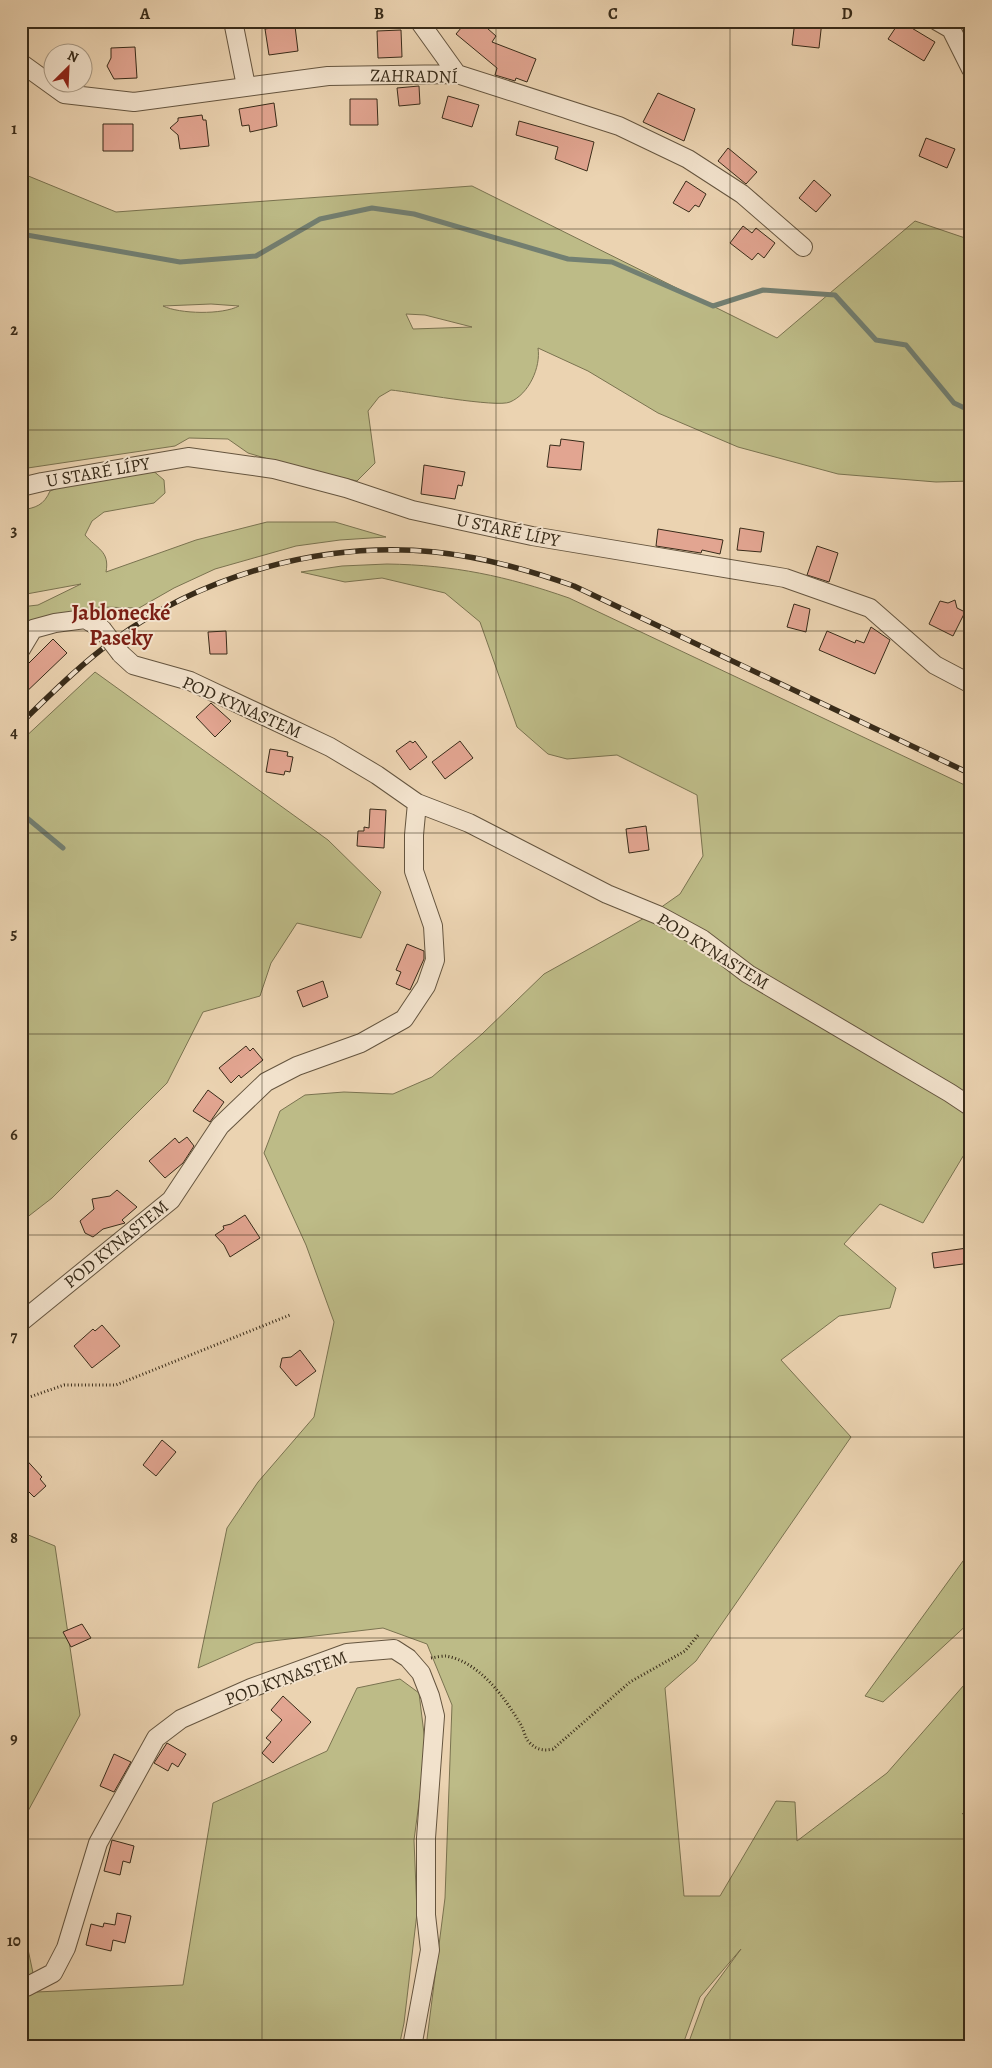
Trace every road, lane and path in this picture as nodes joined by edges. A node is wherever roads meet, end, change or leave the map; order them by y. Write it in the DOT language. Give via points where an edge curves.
graph roads {
  1 [pos="233,21"];
  2 [pos="419,21"];
  3 [pos="937,21"];
  4 [pos="21,63"];
  5 [pos="971,69"];
  6 [pos="457,74"];
  7 [pos="246,86"];
  8 [pos="804,247"];
  9 [pos="21,487"];
  10 [pos="21,649"];
  11 [pos="971,684"];
  12 [pos="417,803"];
  13 [pos="971,1107"];
  14 [pos="290,1315"];
  15 [pos="21,1322"];
  16 [pos="21,1400"];
  17 [pos="699,1634"];
  18 [pos="408,1658"];
  19 [pos="21,1988"];
  20 [pos="412,2047"];
  1 -- 7 [label="street"];
  2 -- 6 [label="street"];
  3 -- 5 [label="street" via="952,29"];
  4 -- 7 [label="street, ZAHRADNÍ" via="64,94 134,102"];
  6 -- 7 [label="street, ZAHRADNÍ" via="328,76"];
  6 -- 8 [label="street, ZAHRADNÍ" via="619,126 688,159 742,194"];
  9 -- 11 [label="street, U STARÉ LÍPY" via="188,457 274,469 412,510 532,536 785,578 870,608 935,665"];
  10 -- 12 [label="street, POD KYNASTEM, bridge" via="33,629 55,622 86,619 102,629 133,666 190,681 330,747"];
  12 -- 13 [label="street, POD KYNASTEM" via="469,823 702,939 748,974"];
  12 -- 15 [label="street, POD KYNASTEM" via="414,870 433,926 435,960 426,986 404,1019 361,1043 297,1066 266,1082 220,1126 171,1200"];
  14 -- 16 [label="path" via="116,1385 64,1385"];
  17 -- 18 [label="path" via="685,1651 630,1682 553,1749 545,1751 528,1741 499,1692 480,1672 446,1656"];
  18 -- 19 [label="street, POD KYNASTEM" via="394,1649 348,1653 251,1688 181,1719 156,1738 98,1843 66,1948 53,1973"];
  18 -- 20 [label="street" via="421,1673 435,1716 426,1838 426,1915 430,1950"];
}
